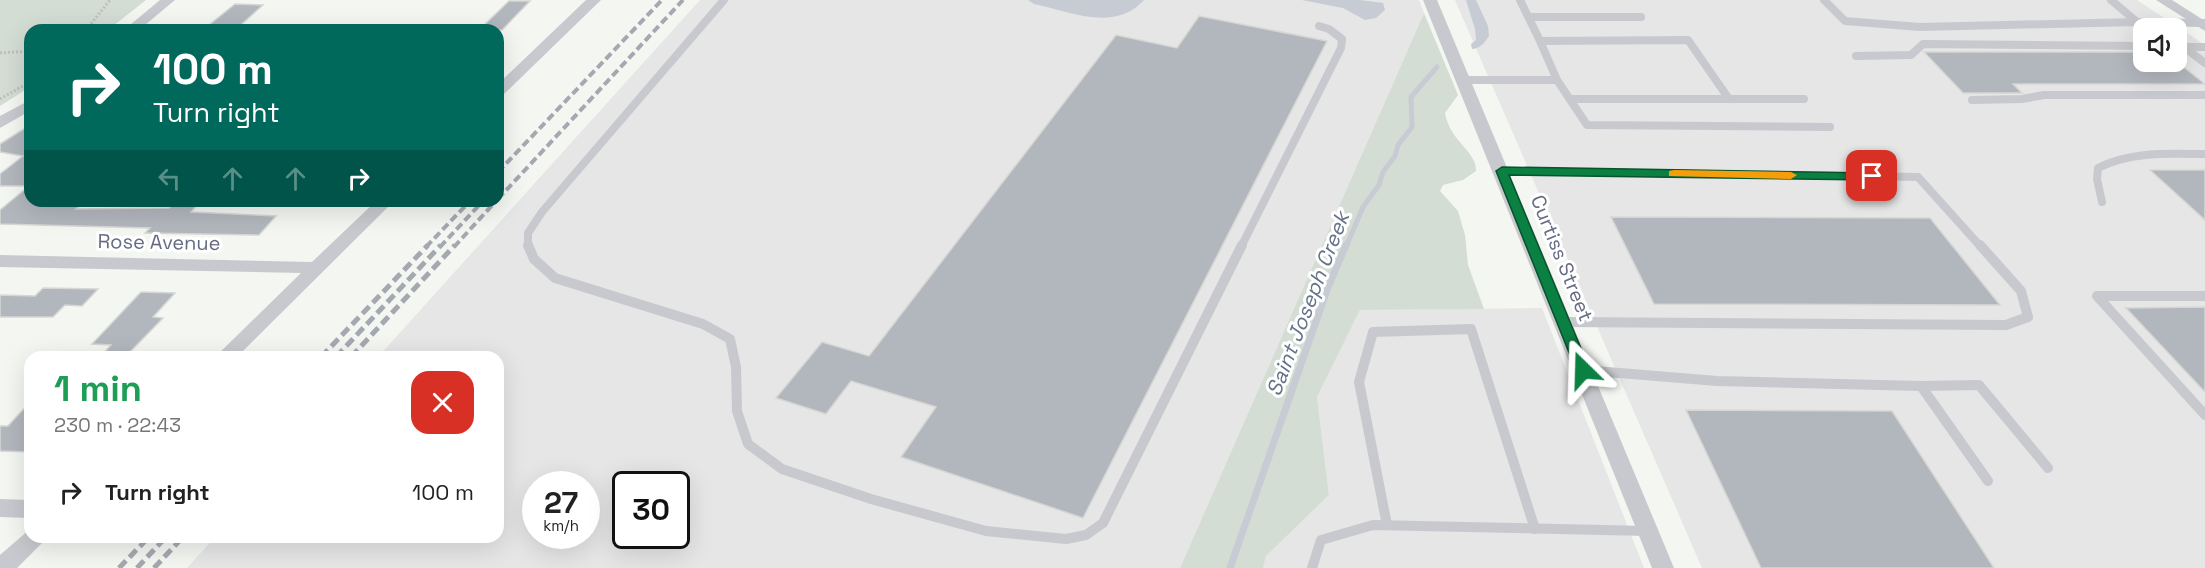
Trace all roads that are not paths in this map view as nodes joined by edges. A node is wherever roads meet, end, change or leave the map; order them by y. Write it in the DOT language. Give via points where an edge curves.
graph roads {
  1 [pos="168,0"];
  2 [pos="594,0"];
  3 [pos="724,0"];
  4 [pos="1430,0"];
  5 [pos="1520,0"];
  6 [pos="1824,0"];
  7 [pos="2111,0"];
  8 [pos="2163,0"];
  9 [pos="1528,17"];
  10 [pos="1641,17"];
  11 [pos="2133,19"];
  12 [pos="2133,22"];
  13 [pos="138,24"];
  14 [pos="2187,24"];
  15 [pos="2203,25"];
  16 [pos="1319,26"];
  17 [pos="1540,41"];
  18 [pos="2133,46"];
  19 [pos="2187,47"];
  20 [pos="2205,47"];
  21 [pos="2187,51"];
  22 [pos="1856,56"];
  23 [pos="2205,63"];
  24 [pos="1463,80"];
  25 [pos="1557,80"];
  26 [pos="504,86"];
  27 [pos="2205,95"];
  28 [pos="1570,99"];
  29 [pos="1729,99"];
  30 [pos="1804,99"];
  31 [pos="1972,100"];
  32 [pos="24,108"];
  33 [pos="0,123"];
  34 [pos="1830,127"];
  35 [pos="2205,154"];
  36 [pos="1502,171"];
  37 [pos="2102,202"];
  38 [pos="380,207"];
  39 [pos="0,261"];
  40 [pos="317,268"];
  41 [pos="2205,296"];
  42 [pos="1563,322"];
  43 [pos="231,351"];
  44 [pos="1583,370"];
  45 [pos="1921,386"];
  46 [pos="2205,415"];
  47 [pos="2048,468"];
  48 [pos="1988,481"];
  49 [pos="0,508"];
  50 [pos="24,509"];
  51 [pos="1387,525"];
  52 [pos="1535,529"];
  53 [pos="1648,531"];
  54 [pos="28,543"];
  55 [pos="2,568"];
  56 [pos="1312,568"];
  57 [pos="1663,568"];
  1 -- 13 [label="street"];
  2 -- 26 [label="street"];
  3 -- 16 [label="lane" via="542,212 528,233 529,249 537,265 555,278 703,324 730,339 736,367 737,411 748,444 782,469 986,531 1066,539 1086,535 1102,523 1341,48 1342,39 1337,33"];
  4 -- 24 [label="street, Curtiss Street"];
  5 -- 9 [label="lane"];
  6 -- 12 [label="lane" via="1845,21 1920,27"];
  7 -- 11 [label="lane"];
  8 -- 15 [label="street"];
  9 -- 10 [label="lane"];
  9 -- 17 [label="lane"];
  14 -- 15 [label="lane"];
  17 -- 25 [label="lane"];
  17 -- 29 [label="lane" via="1688,40"];
  18 -- 22 [label="lane" via="1923,44 1911,54"];
  19 -- 20 [label="lane"];
  21 -- 23 [label="lane"];
  24 -- 25 [label="lane"];
  24 -- 36 [label="street, Curtiss Street"];
  25 -- 28 [label="lane"];
  27 -- 31 [label="lane" via="2044,95"];
  28 -- 29 [label="lane"];
  28 -- 34 [label="lane" via="1587,124"];
  29 -- 30 [label="lane"];
  32 -- 33 [label="street"];
  35 -- 37 [label="lane" via="2146,154 2113,159 2098,168"];
  36 -- 42 [label="street, Curtiss Street"];
  36 -- 42 [label="lane" via="1918,177 2021,291 2028,317 2006,325"];
  38 -- 40 [label="street"];
  39 -- 40 [label="street, Rose Avenue"];
  40 -- 43 [label="street"];
  41 -- 46 [label="lane" via="2097,296"];
  42 -- 44 [label="street, Curtiss Street"];
  44 -- 45 [label="lane" via="1717,381"];
  44 -- 53 [label="street, Curtiss Street"];
  45 -- 47 [label="lane" via="1979,385"];
  45 -- 48 [label="lane"];
  49 -- 50 [label="street"];
  51 -- 52 [label="lane"];
  51 -- 52 [label="lane" via="1359,382 1373,332 1471,329"];
  51 -- 56 [label="lane" via="1372,525 1321,540"];
  52 -- 53 [label="lane"];
  53 -- 57 [label="street, Curtiss Street"];
  54 -- 55 [label="street"];
}
